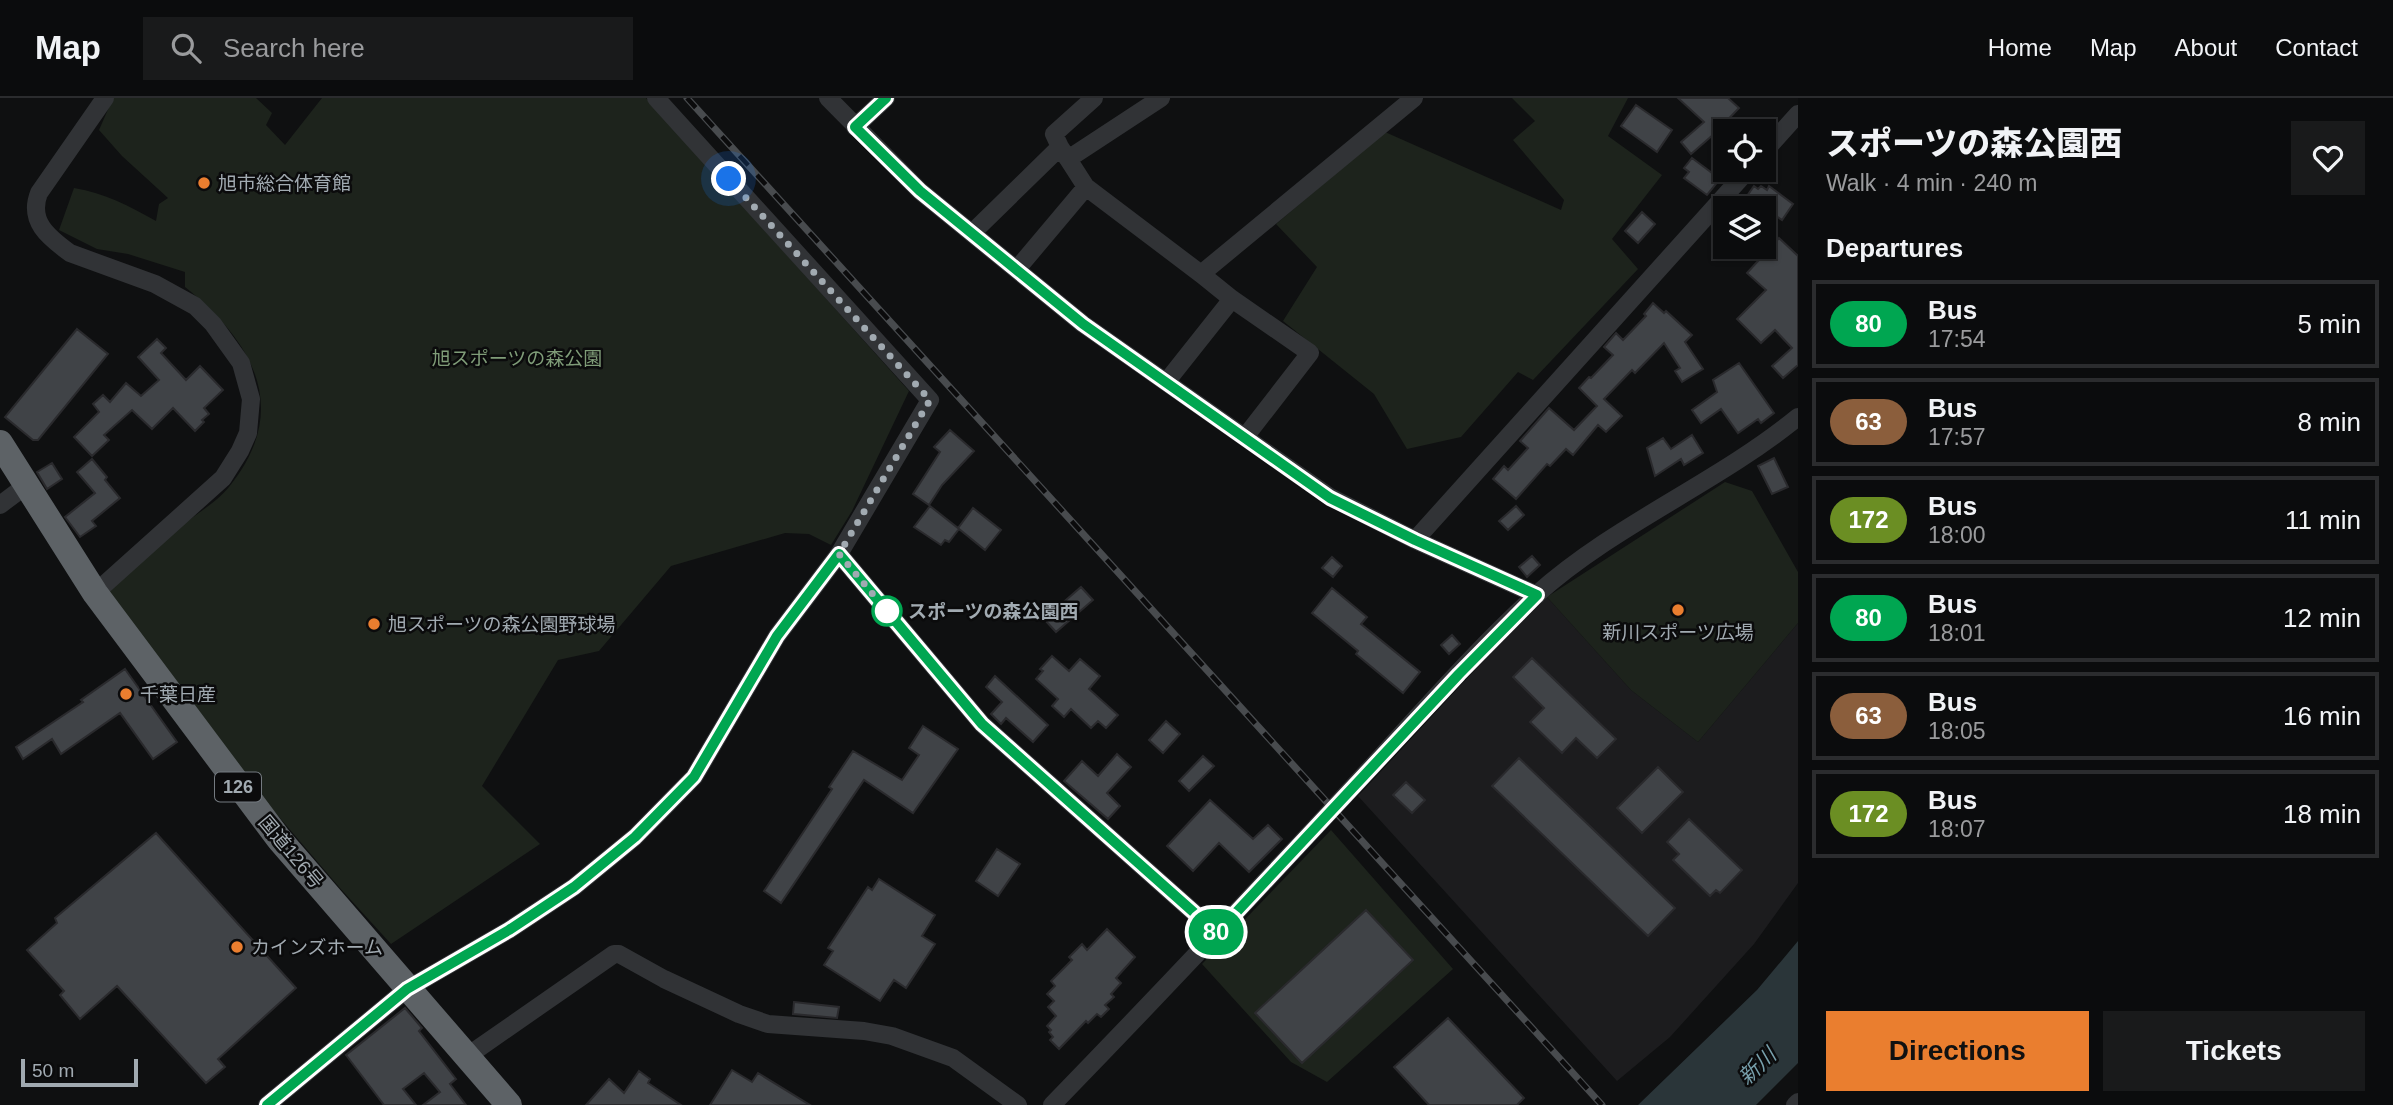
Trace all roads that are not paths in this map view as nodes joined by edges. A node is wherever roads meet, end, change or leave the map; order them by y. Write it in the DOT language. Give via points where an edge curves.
graph roads {
  1 [pos="105,98"];
  2 [pos="656,98"];
  3 [pos="828,98"];
  4 [pos="886,98"];
  5 [pos="1094,98"];
  6 [pos="1161,98"];
  7 [pos="1414,98"];
  8 [pos="1798,114"];
  9 [pos="855,127"];
  10 [pos="1776,139"];
  11 [pos="1064,153"];
  12 [pos="1737,182"];
  13 [pos="1086,187"];
  14 [pos="972,233"];
  15 [pos="1017,269"];
  16 [pos="1201,274"];
  17 [pos="1232,299"];
  18 [pos="1167,381"];
  19 [pos="1798,417"];
  20 [pos="1245,437"];
  21 [pos="0,443"];
  22 [pos="28,484"];
  23 [pos="0,505"];
  24 [pos="1415,540"];
  25 [pos="839,554"];
  26 [pos="96,593"];
  27 [pos="1537,595"];
  28 [pos="1217,933"];
  29 [pos="407,989"];
  30 [pos="466,1057"];
  31 [pos="267,1105"];
  32 [pos="509,1105"];
  33 [pos="1018,1105"];
  34 [pos="1052,1105"];
  1 -- 26 [label="street" via="39,193 34,209 40,225 70,253 155,284 195,306 240,363 251,399 248,433 223,478"];
  2 -- 25 [label="street" via="930,400"];
  3 -- 9 [label="street"];
  4 -- 9 [label="street"];
  5 -- 11 [label="street" via="1054,134"];
  6 -- 11 [label="street"];
  7 -- 16 [label="street"];
  8 -- 10 [label="street"];
  9 -- 14 [label="street" via="920,191"];
  11 -- 13 [label="street"];
  11 -- 14 [label="street"];
  12 -- 24 [label="street"];
  13 -- 15 [label="street"];
  13 -- 16 [label="street"];
  14 -- 15 [label="street"];
  15 -- 18 [label="street" via="1083,324"];
  16 -- 17 [label="street"];
  17 -- 18 [label="street"];
  17 -- 20 [label="street" via="1310,353"];
  18 -- 20 [label="street"];
  19 -- 27 [label="street" via="1617,535"];
  20 -- 24 [label="street" via="1330,498"];
  21 -- 22 [label="highway, 国道126号 / 126"];
  22 -- 23 [label="street"];
  22 -- 26 [label="highway, 国道126号 / 126"];
  24 -- 27 [label="street"];
  25 -- 28 [label="street" via="982,724"];
  25 -- 29 [label="street" via="777,636 694,777 635,837 574,887"];
  26 -- 29 [label="highway, 国道126号 / 126" via="279,839"];
  27 -- 28 [label="street"];
  28 -- 34 [label="street"];
  29 -- 30 [label="highway, 国道126号 / 126"];
  29 -- 31 [label="street"];
  30 -- 32 [label="highway, 国道126号 / 126"];
  30 -- 33 [label="street" via="619,954 768,1024 892,1036 953,1058"];
}
